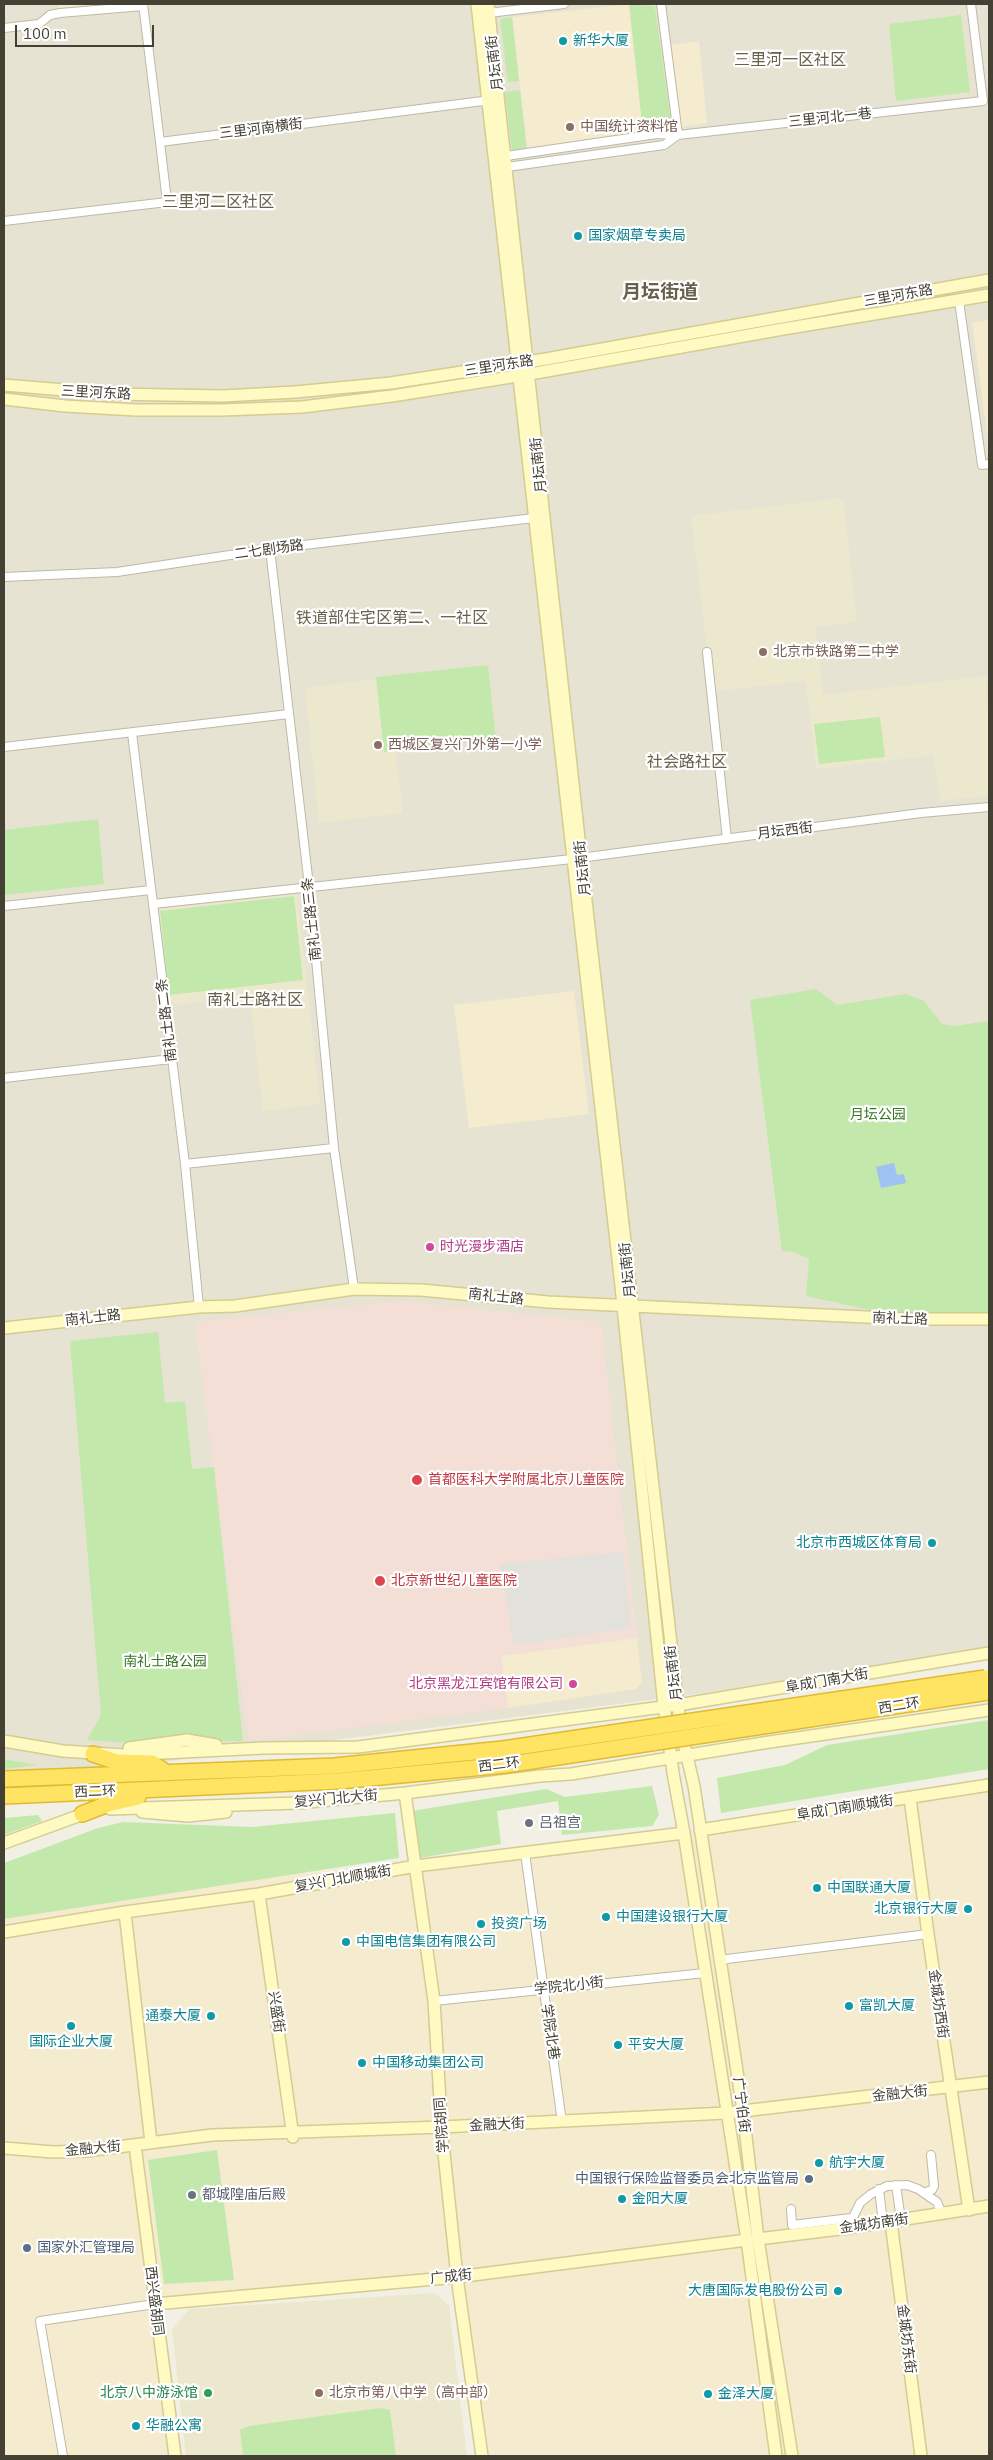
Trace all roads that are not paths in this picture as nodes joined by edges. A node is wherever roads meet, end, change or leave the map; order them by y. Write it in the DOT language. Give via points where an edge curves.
graph roads {
  1 [pos="477,4"];
  2 [pos="564,4"];
  3 [pos="661,4"];
  4 [pos="971,4"];
  5 [pos="143,5"];
  6 [pos="489,8"];
  7 [pos="4,28"];
  8 [pos="494,99"];
  9 [pos="678,135"];
  10 [pos="160,142"];
  11 [pos="506,162"];
  12 [pos="4,222"];
  13 [pos="989,280"];
  14 [pos="989,295"];
  15 [pos="959,301"];
  16 [pos="523,362"];
  17 [pos="525,375"];
  18 [pos="4,384"];
  19 [pos="4,400"];
  20 [pos="989,464"];
  21 [pos="534,518"];
  22 [pos="270,550"];
  23 [pos="4,577"];
  24 [pos="707,652"];
  25 [pos="290,714"];
  26 [pos="132,733"];
  27 [pos="4,748"];
  28 [pos="989,807"];
  29 [pos="727,838"];
  30 [pos="577,858"];
  31 [pos="309,886"];
  32 [pos="151,890"];
  33 [pos="153,904"];
  34 [pos="4,906"];
  35 [pos="171,1059"];
  36 [pos="4,1078"];
  37 [pos="334,1148"];
  38 [pos="185,1164"];
  39 [pos="354,1289"];
  40 [pos="627,1306"];
  41 [pos="198,1307"];
  42 [pos="989,1319"];
  43 [pos="4,1328"];
  44 [pos="989,1652"];
  45 [pos="989,1678"];
  46 [pos="989,1692"];
  47 [pos="756,1693"];
  48 [pos="678,1705"];
  49 [pos="664,1706"];
  50 [pos="989,1710"];
  51 [pos="760,1718"];
  52 [pos="681,1731"];
  53 [pos="668,1733"];
  54 [pos="4,1741"];
  55 [pos="763,1743"];
  56 [pos="92,1754"];
  57 [pos="686,1755"];
  58 [pos="671,1759"];
  59 [pos="167,1773"];
  60 [pos="4,1780"];
  61 [pos="989,1785"];
  62 [pos="172,1789"];
  63 [pos="405,1793"];
  64 [pos="4,1796"];
  65 [pos="910,1798"];
  66 [pos="82,1814"];
  67 [pos="700,1830"];
  68 [pos="684,1833"];
  69 [pos="4,1843"];
  70 [pos="525,1853"];
  71 [pos="416,1866"];
  72 [pos="259,1894"];
  73 [pos="125,1912"];
  74 [pos="4,1932"];
  75 [pos="928,1934"];
  76 [pos="719,1960"];
  77 [pos="705,1973"];
  78 [pos="544,1988"];
  79 [pos="434,2001"];
  80 [pos="989,2082"];
  81 [pos="950,2092"];
  82 [pos="743,2115"];
  83 [pos="727,2116"];
  84 [pos="562,2122"];
  85 [pos="442,2131"];
  86 [pos="293,2134"];
  87 [pos="151,2143"];
  88 [pos="4,2148"];
  89 [pos="135,2149"];
  90 [pos="931,2154"];
  91 [pos="4,2156"];
  92 [pos="896,2185"];
  93 [pos="879,2189"];
  94 [pos="924,2192"];
  95 [pos="989,2206"];
  96 [pos="791,2208"];
  97 [pos="969,2210"];
  98 [pos="942,2214"];
  99 [pos="892,2222"];
  100 [pos="849,2223"];
  101 [pos="753,2240"];
  102 [pos="457,2277"];
  103 [pos="155,2304"];
  104 [pos="63,2456"];
  105 [pos="175,2456"];
  106 [pos="482,2456"];
  107 [pos="776,2456"];
  108 [pos="792,2456"];
  109 [pos="921,2456"];
  1 -- 8 [label="main road, 月坛南街"];
  2 -- 6 [label="street"];
  3 -- 9 [label="street"];
  4 -- 9 [label="street, 三里河北一巷" via="983,101"];
  5 -- 7 [label="street" via="60,13 50,15 39,24"];
  5 -- 10 [label="street"];
  6 -- 8 [label="main road, 月坛南街"];
  8 -- 10 [label="street, 三里河南横街"];
  8 -- 11 [label="main road, 月坛南街"];
  8 -- 16 [label="main road, 月坛南街"];
  9 -- 11 [label="street, 三里河北一巷" via="657,134"];
  9 -- 11 [label="street, 三里河北一巷" via="664,145"];
  10 -- 12 [label="street" via="167,202"];
  11 -- 16 [label="main road, 月坛南街"];
  13 -- 16 [label="main road, 三里河东路"];
  14 -- 15 [label="main road, 三里河东路"];
  15 -- 17 [label="main road, 三里河东路"];
  15 -- 20 [label="street" via="982,465"];
  16 -- 17 [label="main road, 月坛南街"];
  16 -- 18 [label="main road, 三里河东路" via="391,383 264,394 113,394"];
  17 -- 19 [label="main road, 三里河东路" via="392,396 266,409 136,410"];
  17 -- 21 [label="main road, 月坛南街"];
  17 -- 30 [label="main road, 月坛南街"];
  21 -- 22 [label="street, 二七剧场路"];
  21 -- 30 [label="main road, 月坛南街"];
  22 -- 23 [label="street, 二七剧场路" via="117,572"];
  22 -- 25 [label="street, 南礼士路三条"];
  24 -- 29 [label="street"];
  25 -- 26 [label="street"];
  25 -- 31 [label="street, 南礼士路三条"];
  26 -- 27 [label="street"];
  26 -- 32 [label="street, 南礼士路二条"];
  28 -- 29 [label="street, 月坛西街"];
  29 -- 30 [label="street, 月坛西街"];
  30 -- 31 [label="street, 月坛西街"];
  30 -- 40 [label="main road, 月坛南街"];
  31 -- 33 [label="street, 月坛西街"];
  31 -- 37 [label="street, 南礼士路三条"];
  32 -- 33 [label="street, 南礼士路二条"];
  32 -- 34 [label="street"];
  33 -- 35 [label="street, 南礼士路二条"];
  35 -- 36 [label="street"];
  35 -- 38 [label="street, 南礼士路二条"];
  37 -- 38 [label="street"];
  37 -- 39 [label="street, 南礼士路三条"];
  38 -- 41 [label="street, 南礼士路二条"];
  39 -- 40 [label="main road, 南礼士路" via="421,1290"];
  39 -- 41 [label="main road, 南礼士路" via="235,1306"];
  40 -- 42 [label="main road, 南礼士路" via="908,1320"];
  40 -- 48 [label="main road, 月坛南街"];
  40 -- 49 [label="main road, 月坛南街"];
  41 -- 43 [label="main road, 南礼士路"];
  44 -- 47 [label="main road, 阜成门南大街"];
  45 -- 59 [label="highway, 西二环, bridge" via="503,1749 334,1766"];
  46 -- 62 [label="highway, 西二环, bridge" via="505,1765 340,1782"];
  47 -- 48 [label="main road, 阜成门南大街"];
  47 -- 51 [label="main road"];
  48 -- 49 [label="main road, 阜成门南大街"];
  48 -- 52 [label="main road, 月坛南街"];
  49 -- 53 [label="main road, 月坛南街"];
  49 -- 56 [label="main road" via="358,1747 262,1748 246,1744 210,1745 187,1740"];
  50 -- 55 [label="main road"];
  51 -- 52 [label="main road"];
  51 -- 55 [label="main road"];
  52 -- 53 [label="main road"];
  52 -- 57 [label="main road, 月坛南街"];
  53 -- 58 [label="main road, 广宁伯街"];
  54 -- 56 [label="main road"];
  55 -- 57 [label="main road"];
  56 -- 59 [label="highway" via="117,1762 152,1763"];
  57 -- 58 [label="main road, 复兴门北大街"];
  57 -- 67 [label="main road, 广宁伯街"];
  58 -- 63 [label="main road, 复兴门北大街"];
  58 -- 68 [label="main road, 广宁伯街"];
  59 -- 60 [label="highway, 西二环"];
  61 -- 65 [label="main road, 阜成门南顺城街"];
  62 -- 64 [label="highway, 西二环"];
  62 -- 66 [label="highway" via="108,1804"];
  63 -- 66 [label="main road, 复兴门北大街" via="188,1816 149,1814 124,1808"];
  63 -- 71 [label="main road, 学院胡同"];
  65 -- 67 [label="main road, 阜成门南顺城街"];
  65 -- 75 [label="main road, 金城坊西街"];
  66 -- 69 [label="main road"];
  67 -- 76 [label="main road, 广宁伯街"];
  68 -- 70 [label="main road, 复兴门北顺城街"];
  68 -- 77 [label="main road, 广宁伯街"];
  70 -- 71 [label="main road, 复兴门北顺城街"];
  70 -- 78 [label="street, 学院北巷"];
  71 -- 72 [label="main road, 复兴门北顺城街"];
  71 -- 79 [label="main road, 学院胡同"];
  72 -- 73 [label="main road, 复兴门北顺城街"];
  72 -- 86 [label="main road, 兴盛街"];
  73 -- 74 [label="main road, 复兴门北顺城街"];
  73 -- 87 [label="main road"];
  75 -- 76 [label="street"];
  75 -- 81 [label="main road, 金城坊西街"];
  76 -- 82 [label="main road, 广宁伯街"];
  77 -- 78 [label="street, 学院北小街"];
  77 -- 83 [label="main road, 广宁伯街"];
  78 -- 79 [label="street, 学院北小街"];
  78 -- 84 [label="street, 学院北巷"];
  79 -- 85 [label="main road, 学院胡同"];
  80 -- 81 [label="main road, 金融大街"];
  81 -- 82 [label="main road, 金融大街"];
  81 -- 97 [label="main road, 金城坊西街"];
  82 -- 83 [label="main road, 金融大街"];
  82 -- 101 [label="main road, 广宁伯街"];
  83 -- 84 [label="main road, 金融大街"];
  83 -- 85 [label="main road, 金融大街"];
  83 -- 101 [label="main road, 广宁伯街"];
  84 -- 85 [label="main road, 金融大街"];
  85 -- 86 [label="main road, 金融大街"];
  85 -- 102 [label="main road, 学院胡同"];
  86 -- 87 [label="main road, 金融大街" via="212,2135"];
  86 -- 89 [label="main road"];
  87 -- 89 [label="main road, 金融大街"];
  88 -- 89 [label="main road, 金融大街" via="62,2152"];
  89 -- 91 [label="main road" via="58,2159"];
  89 -- 103 [label="main road, 西兴盛胡同"];
  90 -- 94 [label="street" via="934,2186"];
  92 -- 93 [label="street"];
  92 -- 94 [label="street"];
  92 -- 99 [label="street"];
  93 -- 99 [label="street"];
  93 -- 100 [label="street" via="860,2203"];
  94 -- 98 [label="street" via="937,2202"];
  95 -- 97 [label="main road, 金城坊南街"];
  96 -- 100 [label="street" via="792,2226"];
  97 -- 98 [label="main road, 金城坊南街"];
  98 -- 99 [label="main road, 金城坊南街"];
  99 -- 100 [label="main road, 金城坊南街"];
  99 -- 109 [label="main road, 金城坊东街"];
  100 -- 101 [label="main road, 金城坊南街"];
  101 -- 102 [label="main road, 广成街"];
  101 -- 107 [label="main road, 广宁伯街"];
  101 -- 108 [label="main road, 广宁伯街"];
  102 -- 103 [label="main road, 广成街"];
  102 -- 106 [label="main road, 学院胡同"];
  103 -- 104 [label="street" via="40,2321"];
  103 -- 105 [label="main road, 西兴盛胡同"];
}
